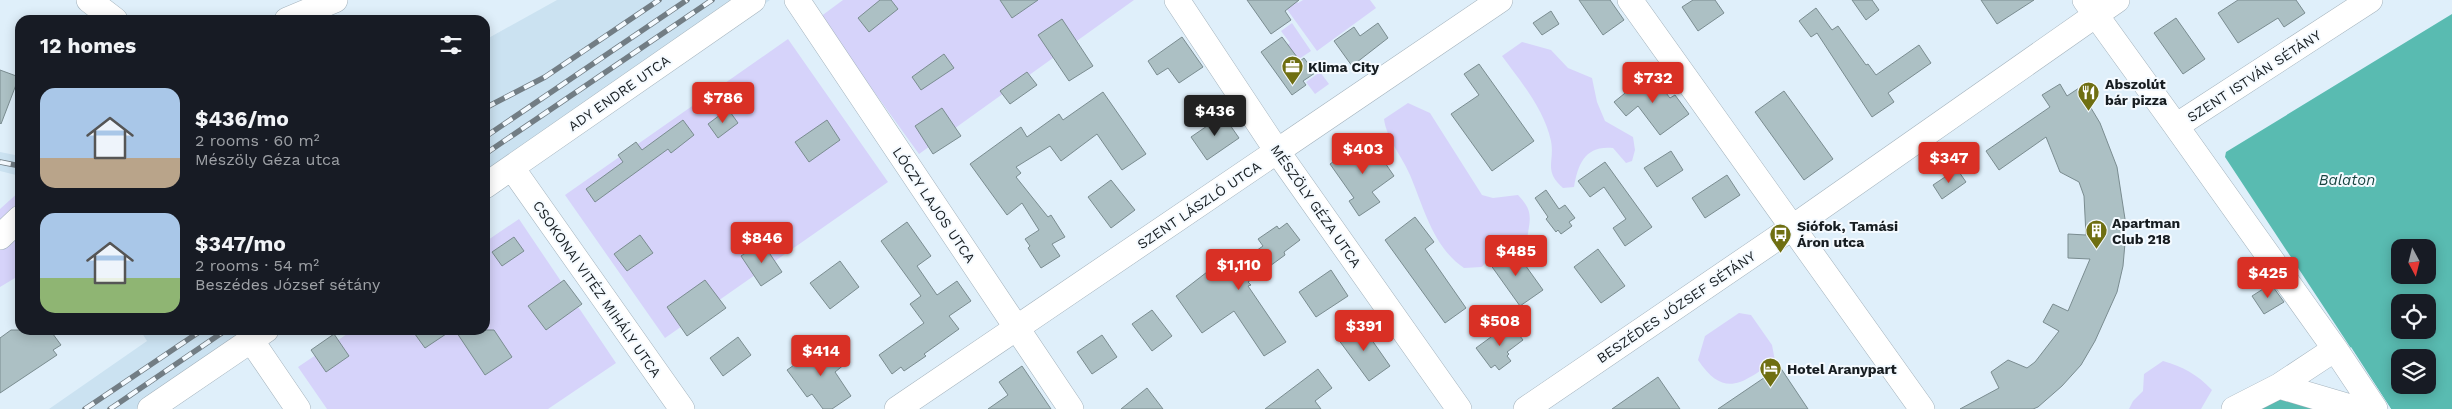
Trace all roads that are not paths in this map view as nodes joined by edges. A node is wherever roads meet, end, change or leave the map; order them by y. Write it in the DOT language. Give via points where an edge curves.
graph roads {
  1 [pos="89,0"];
  2 [pos="335,0"];
  3 [pos="753,0"];
  4 [pos="798,0"];
  5 [pos="1177,0"];
  6 [pos="1500,0"];
  7 [pos="1630,0"];
  8 [pos="2117,0"];
  9 [pos="2370,0"];
  10 [pos="2090,8"];
  11 [pos="108,15"];
  12 [pos="299,15"];
  13 [pos="2176,126"];
  14 [pos="1277,151"];
  15 [pos="512,168"];
  16 [pos="490,183"];
  17 [pos="15,223"];
  18 [pos="1793,227"];
  19 [pos="0,237"];
  20 [pos="1017,330"];
  21 [pos="258,335"];
  22 [pos="2335,349"];
  23 [pos="2279,386"];
  24 [pos="150,409"];
  25 [pos="298,409"];
  26 [pos="682,409"];
  27 [pos="897,409"];
  28 [pos="1071,409"];
  29 [pos="1459,409"];
  30 [pos="1526,409"];
  31 [pos="1922,409"];
  32 [pos="2234,409"];
  33 [pos="2357,409"];
  34 [pos="2375,409"];
  1 -- 11 [label="street"];
  2 -- 12 [label="street"];
  3 -- 15 [label="street, ADY ENDRE UTCA"];
  4 -- 20 [label="street, LÓCZY LAJOS UTCA"];
  5 -- 14 [label="street, MÉSZÖLY GÉZA UTCA"];
  6 -- 14 [label="street, SZENT LÁSZLÓ UTCA"];
  7 -- 18 [label="street"];
  8 -- 10 [label="street, BESZÉDES JÓZSEF SÉTÁNY"];
  9 -- 13 [label="street, SZENT ISTVÁN SÉTÁNY"];
  10 -- 13 [label="street, SZENT ISTVÁN SÉTÁNY"];
  10 -- 18 [label="street, BESZÉDES JÓZSEF SÉTÁNY"];
  13 -- 22 [label="street"];
  14 -- 20 [label="street, SZENT LÁSZLÓ UTCA"];
  14 -- 29 [label="street, MÉSZÖLY GÉZA UTCA"];
  15 -- 16 [label="street, ADY ENDRE UTCA"];
  15 -- 26 [label="street, CSOKONAI VITÉZ MIHÁLY UTCA"];
  17 -- 19 [label="street"];
  18 -- 30 [label="street, BESZÉDES JÓZSEF SÉTÁNY"];
  18 -- 31 [label="street"];
  20 -- 27 [label="street, SZENT LÁSZLÓ UTCA"];
  20 -- 28 [label="street, LÓCZY LAJOS UTCA"];
  21 -- 24 [label="street"];
  21 -- 25 [label="street"];
  22 -- 23 [label="street"];
  22 -- 34 [label="street"];
  23 -- 32 [label="street"];
  23 -- 33 [label="street"];
}
